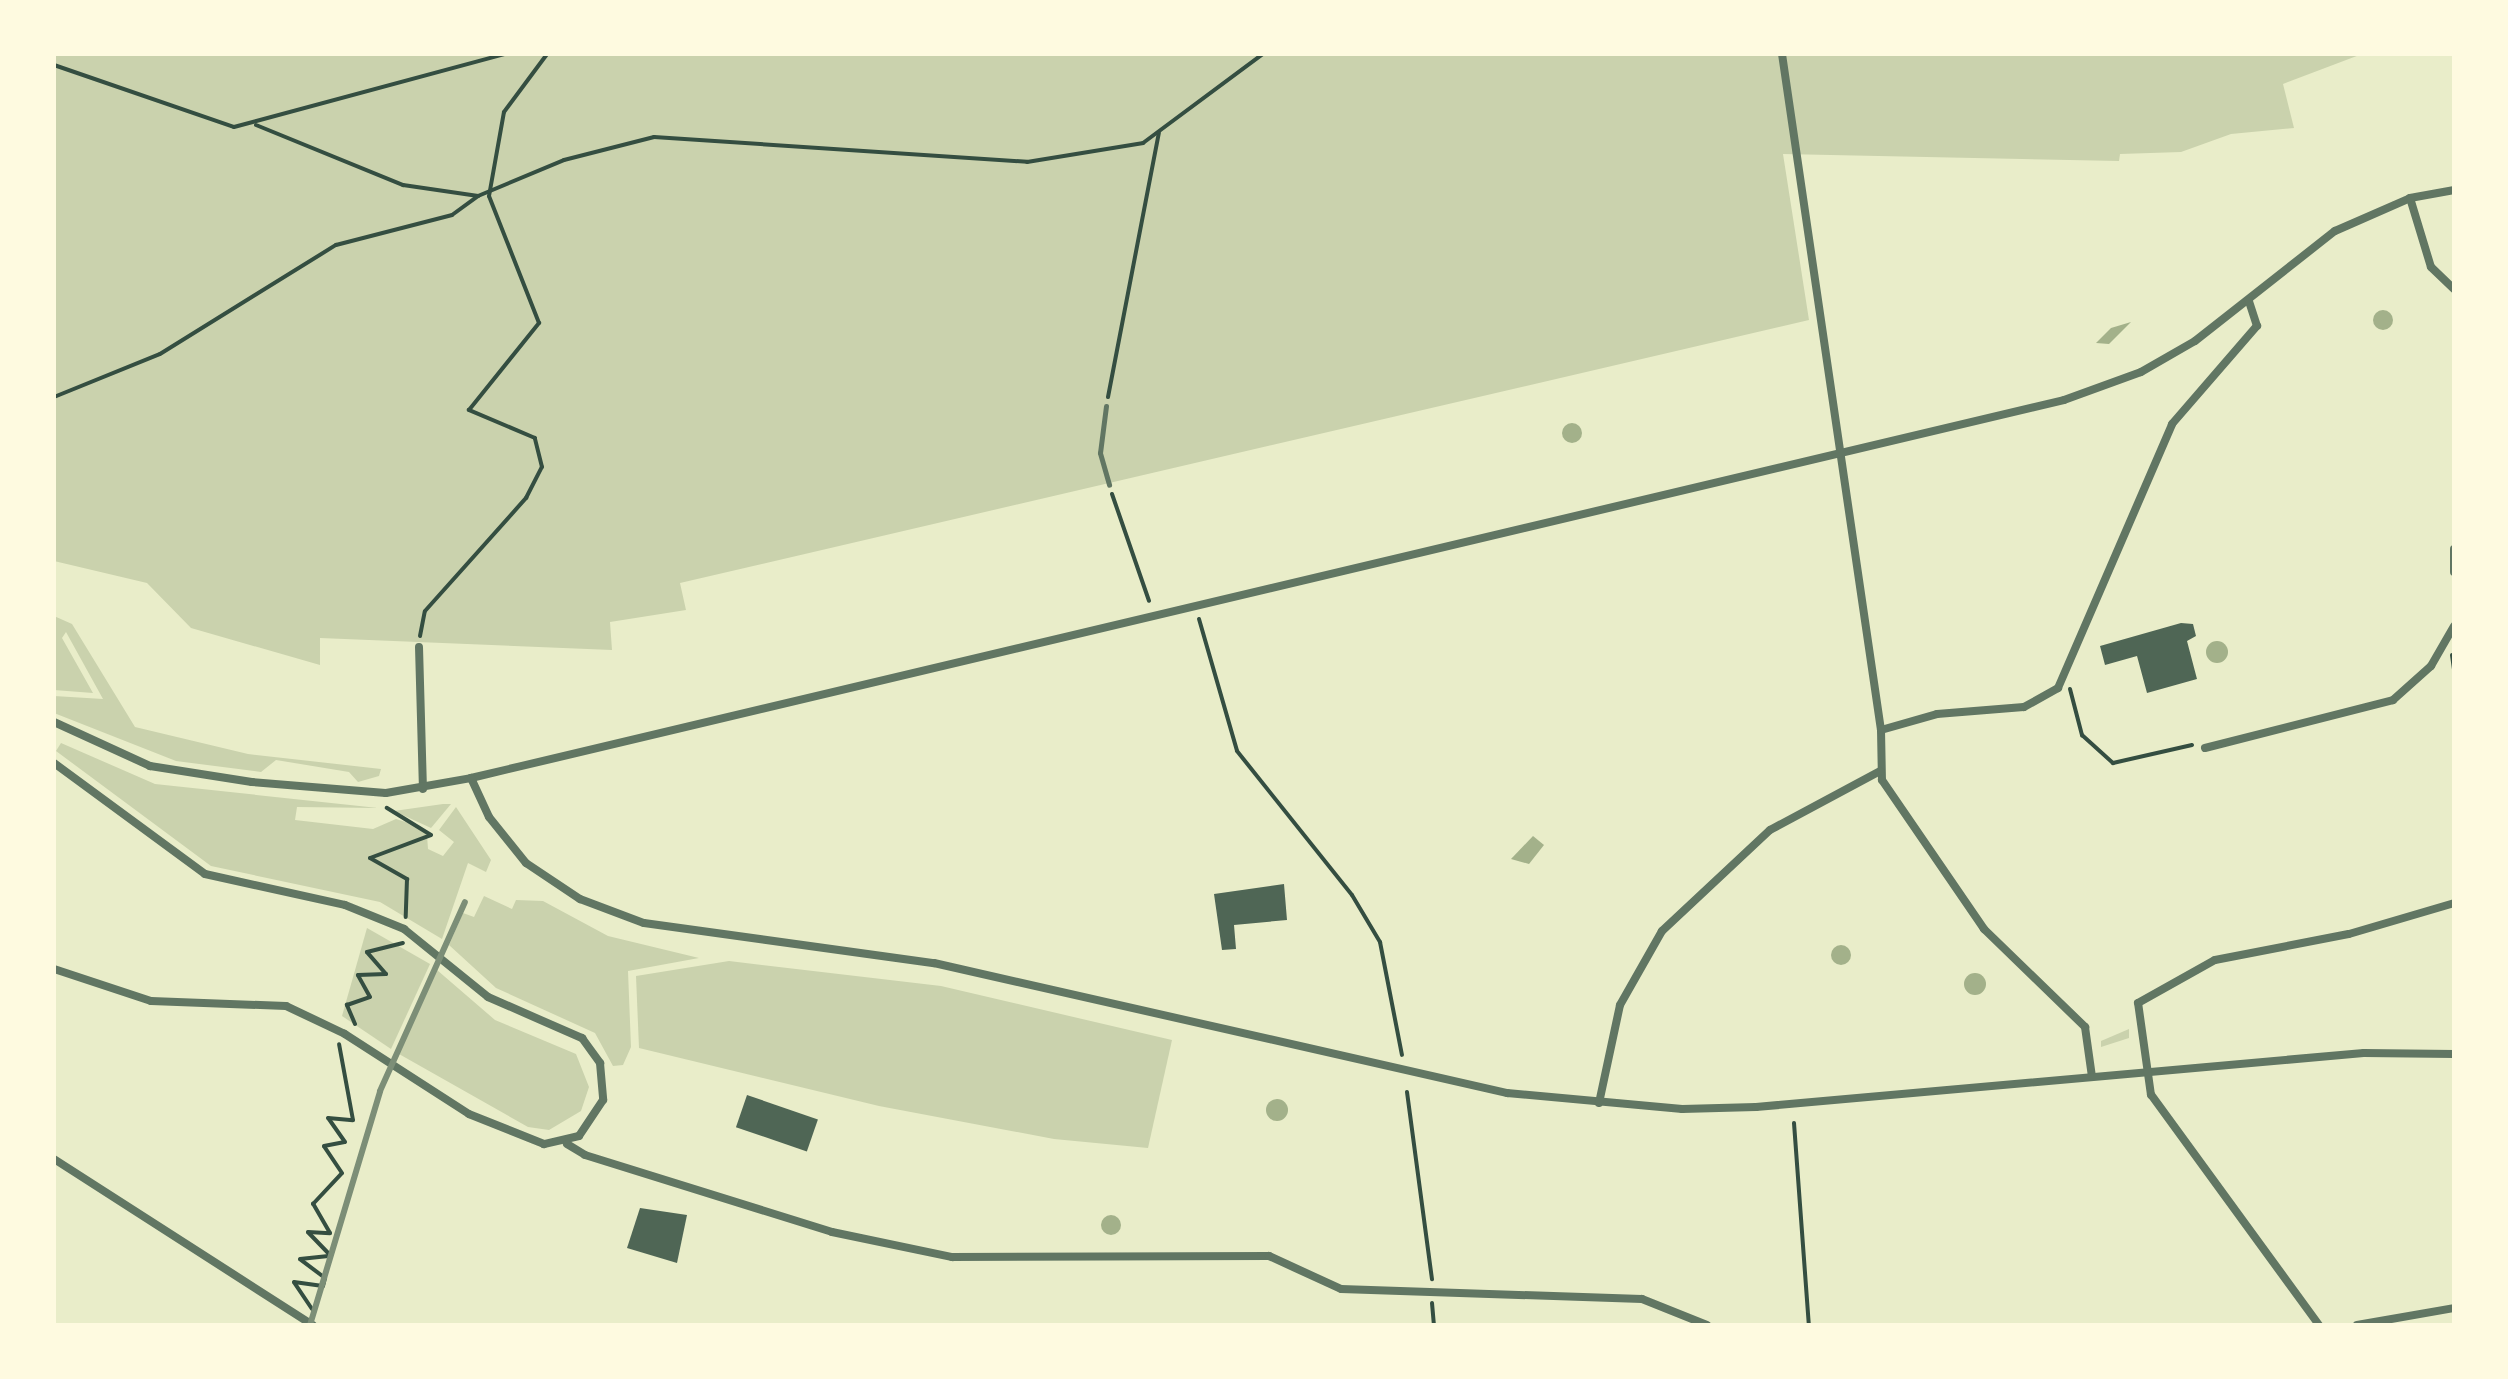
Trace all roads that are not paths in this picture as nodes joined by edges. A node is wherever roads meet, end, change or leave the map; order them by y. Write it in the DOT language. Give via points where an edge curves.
graph roads {
  1 [pos="1782,54"];
  2 [pos="2454,190"];
  3 [pos="2410,198"];
  4 [pos="2454,289"];
  5 [pos="2249,301"];
  6 [pos="1106,406"];
  7 [pos="1835,453"];
  8 [pos="1109,485"];
  9 [pos="2454,549"];
  10 [pos="2454,572"];
  11 [pos="2454,626"];
  12 [pos="419,647"];
  13 [pos="54,722"];
  14 [pos="1881,730"];
  15 [pos="2205,748"];
  16 [pos="54,763"];
  17 [pos="1880,771"];
  18 [pos="471,778"];
  19 [pos="423,789"];
  20 [pos="2454,903"];
  21 [pos="54,969"];
  22 [pos="2454,1054"];
  23 [pos="2142,1072"];
  24 [pos="2092,1077"];
  25 [pos="1599,1103"];
  26 [pos="567,1144"];
  27 [pos="54,1159"];
  28 [pos="2454,1308"];
  29 [pos="313,1325"];
  30 [pos="1707,1325"];
  31 [pos="2319,1325"];
  32 [pos="2357,1325"];
  1 -- 7 [label="street"];
  2 -- 3 [label="street"];
  3 -- 4 [label="street" via="2431,267"];
  3 -- 5 [label="street" via="2311,246"];
  5 -- 7 [label="street" via="2172,355 2092,390"];
  5 -- 14 [label="street" via="2257,326 2172,424 2064,676 2047,697 2024,707 1937,714"];
  6 -- 8 [label="lane" via="1100,453"];
  7 -- 14 [label="street"];
  7 -- 18 [label="street"];
  9 -- 10 [label="street"];
  11 -- 15 [label="street" via="2431,666 2393,700"];
  12 -- 19 [label="street"];
  13 -- 19 [label="street" via="127,758 180,772 363,793"];
  14 -- 17 [label="street"];
  16 -- 26 [label="street" via="205,874 384,918 426,943 488,997 582,1038 600,1063 604,1090 595,1117"];
  17 -- 24 [label="street" via="1890,799 1984,929 2085,1027"];
  17 -- 25 [label="street" via="1770,830 1662,931 1620,1005"];
  18 -- 19 [label="street"];
  18 -- 25 [label="street" via="489,817 526,863 580,899 644,923 934,963 1404,1072"];
  20 -- 23 [label="street" via="2349,934 2228,956 2164,984 2138,1003"];
  21 -- 26 [label="street" via="151,1001 286,1006 345,1034 469,1114 523,1138"];
  22 -- 23 [label="street" via="2364,1053"];
  23 -- 24 [label="street"];
  23 -- 31 [label="street" via="2159,1109"];
  24 -- 25 [label="street" via="1756,1107"];
  26 -- 30 [label="street" via="585,1155 832,1232 952,1257 1269,1256 1341,1289 1642,1299"];
  27 -- 29 [label="street"];
  28 -- 32 [label="street"];
}
